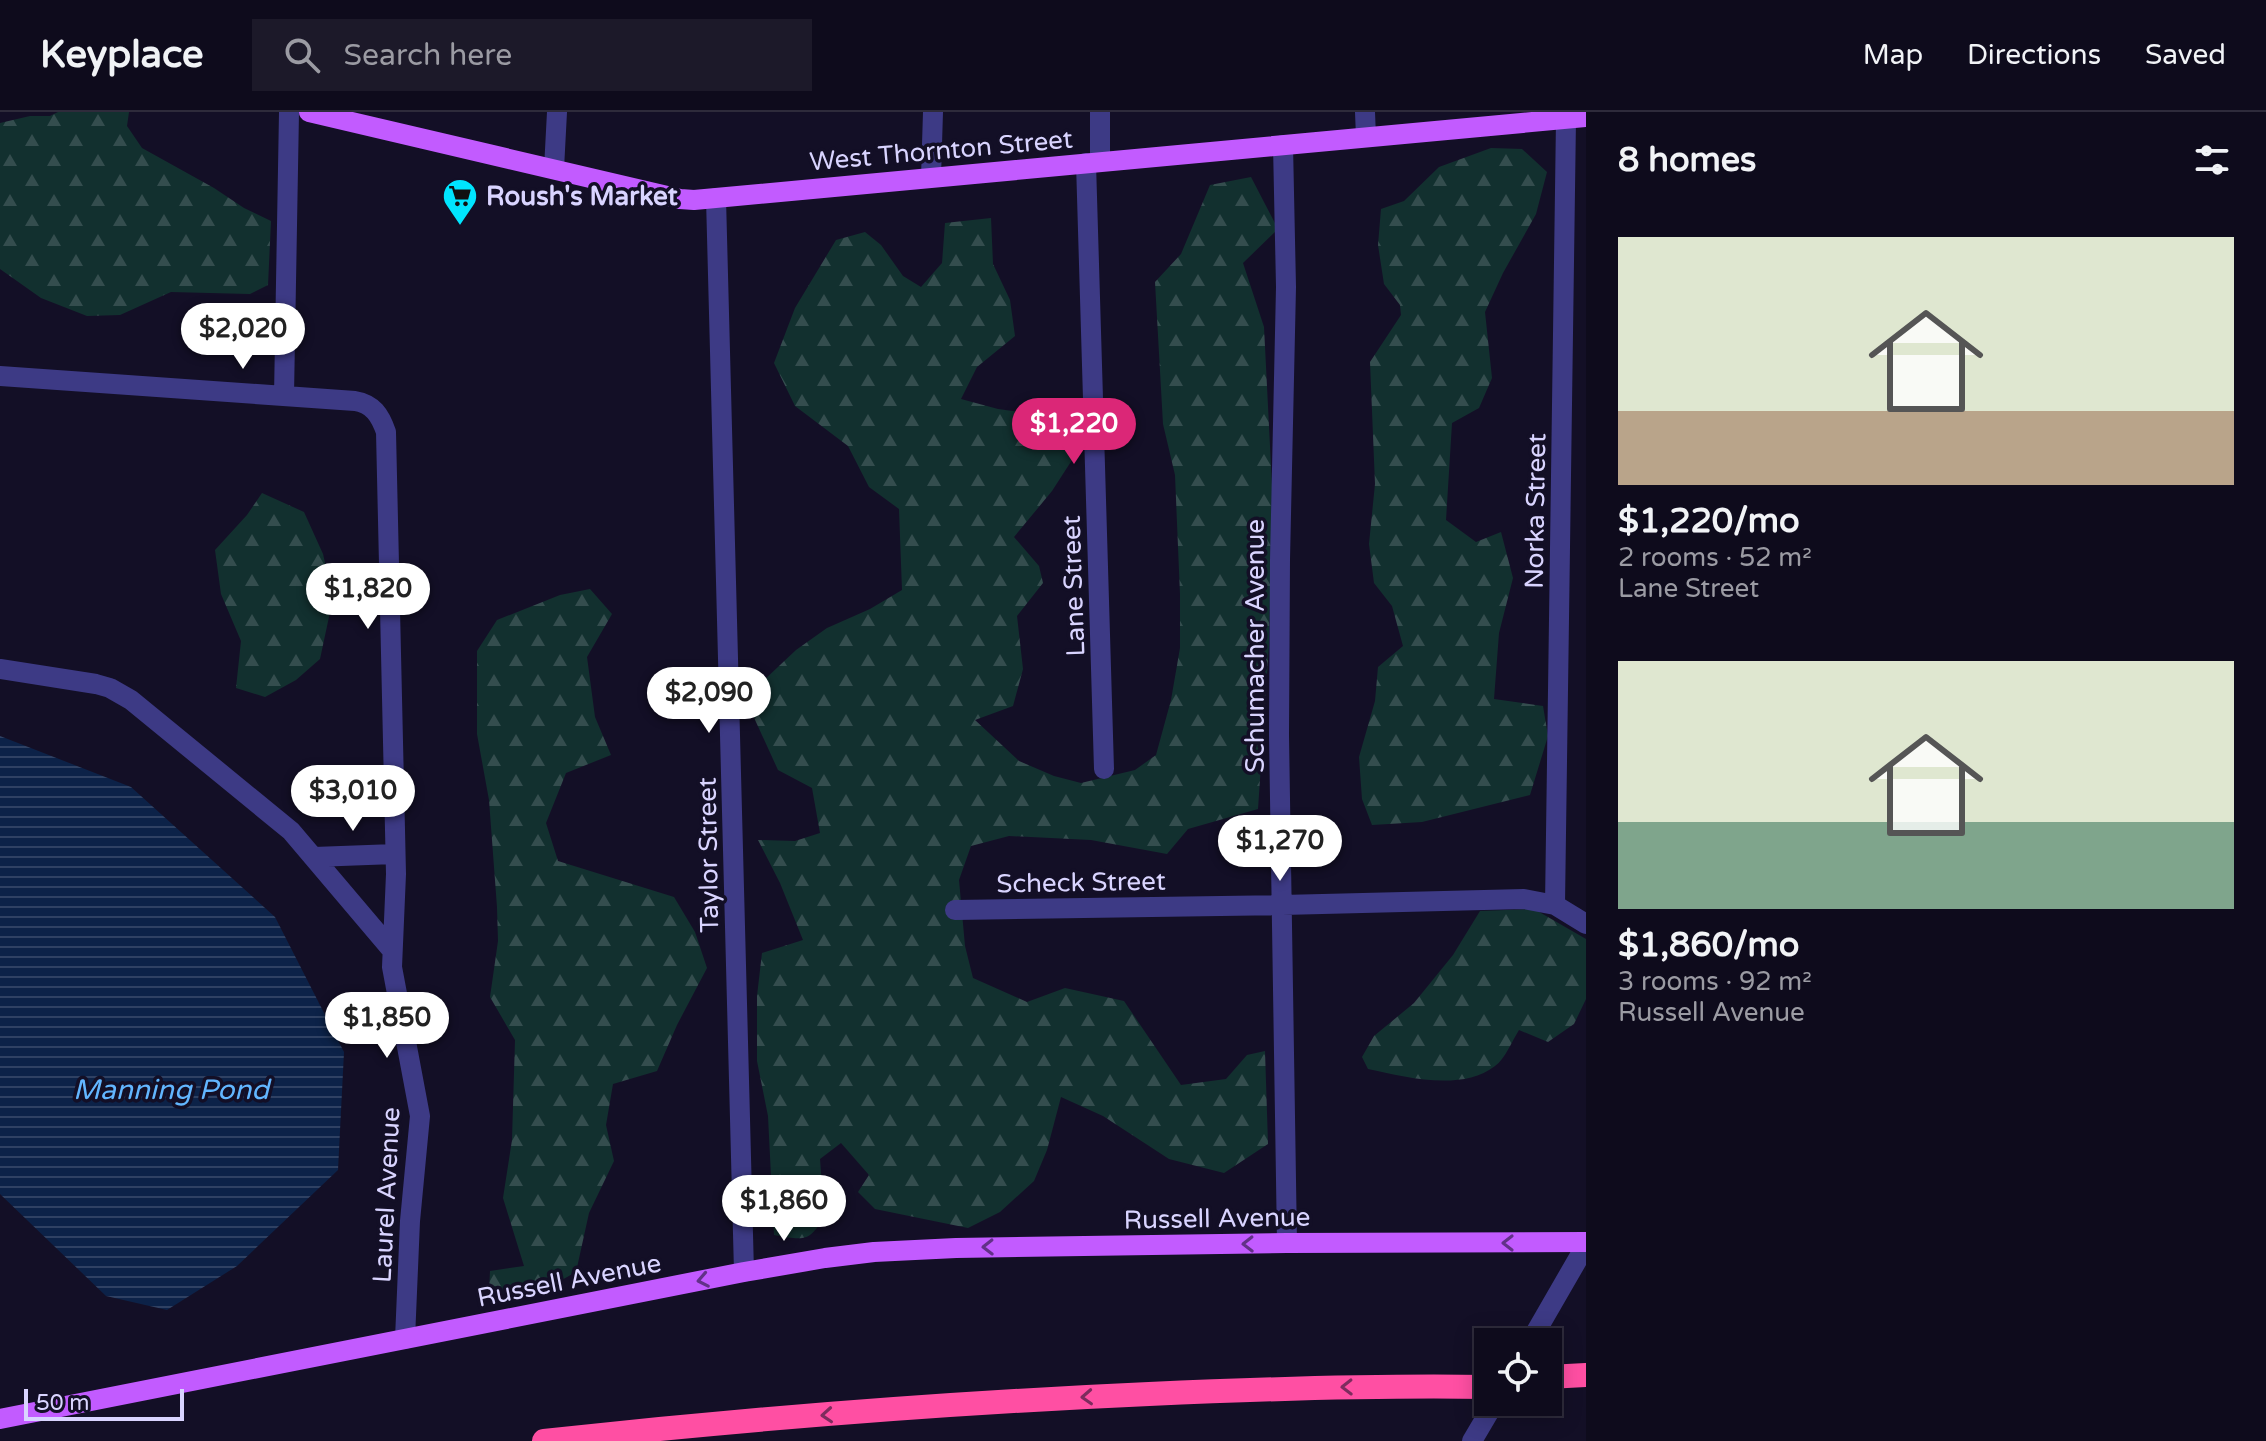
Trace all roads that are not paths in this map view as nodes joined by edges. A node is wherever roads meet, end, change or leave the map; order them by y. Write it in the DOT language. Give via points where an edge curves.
graph roads {
  1 [pos="289,112"];
  2 [pos="309,112"];
  3 [pos="557,112"];
  4 [pos="933,112"];
  5 [pos="1100,112"];
  6 [pos="1365,112"];
  7 [pos="1576,118"];
  8 [pos="1366,137"];
  9 [pos="1283,145"];
  10 [pos="1093,162"];
  11 [pos="554,169"];
  12 [pos="931,177"];
  13 [pos="716,198"];
  14 [pos="0,376"];
  15 [pos="284,396"];
  16 [pos="0,669"];
  17 [pos="1104,769"];
  18 [pos="395,854"];
  19 [pos="314,857"];
  20 [pos="1282,905"];
  21 [pos="1555,905"];
  22 [pos="955,910"];
  23 [pos="1586,924"];
  24 [pos="391,949"];
  25 [pos="1287,1243"];
  26 [pos="1586,1244"];
  27 [pos="744,1272"];
  28 [pos="1538,1328"];
  29 [pos="405,1339"];
  30 [pos="1586,1375"];
  31 [pos="1562,1376"];
  32 [pos="1474,1384"];
  33 [pos="1562,1389"];
  34 [pos="1586,1390"];
  35 [pos="1487,1416"];
  36 [pos="0,1419"];
  37 [pos="544,1441"];
  38 [pos="1472,1441"];
  1 -- 15 [label="street"];
  2 -- 11 [label="main road, West Thornton Street"];
  3 -- 11 [label="street"];
  4 -- 12 [label="street"];
  5 -- 10 [label="street, Lane Street"];
  6 -- 8 [label="street"];
  7 -- 8 [label="main road, West Thornton Street"];
  7 -- 21 [label="street, Norka Street"];
  8 -- 9 [label="main road, West Thornton Street"];
  9 -- 10 [label="main road, West Thornton Street"];
  9 -- 20 [label="street, Schumacher Avenue"];
  10 -- 12 [label="main road, West Thornton Street"];
  10 -- 17 [label="street, Lane Street"];
  11 -- 13 [label="main road, West Thornton Street" via="680,199"];
  12 -- 13 [label="main road, West Thornton Street"];
  13 -- 27 [label="street, Taylor Street"];
  14 -- 15 [label="street"];
  15 -- 18 [label="street, Laurel Avenue" via="370,406 386,432"];
  16 -- 19 [label="street" via="96,684 131,700 266,809"];
  18 -- 19 [label="street"];
  18 -- 24 [label="street, Laurel Avenue"];
  19 -- 24 [label="street"];
  20 -- 21 [label="street, Scheck Street" via="1524,899"];
  20 -- 22 [label="street, Scheck Street"];
  20 -- 25 [label="street, Schumacher Avenue"];
  21 -- 23 [label="street, Scheck Street"];
  24 -- 29 [label="street, Laurel Avenue" via="420,1116"];
  26 -- 25 [label="main road, Russell Avenue, one-way"];
  25 -- 27 [label="main road, Russell Avenue, one-way" via="874,1252"];
  26 -- 28 [label="street"];
  27 -- 29 [label="main road, Russell Avenue, one-way"];
  29 -- 36 [label="main road, Russell Avenue"];
  30 -- 31 [label="highway"];
  32 -- 37 [label="highway, one-way" via="1054,1398 707,1423"];
  33 -- 34 [label="highway"];
  35 -- 38 [label="street"];
}
